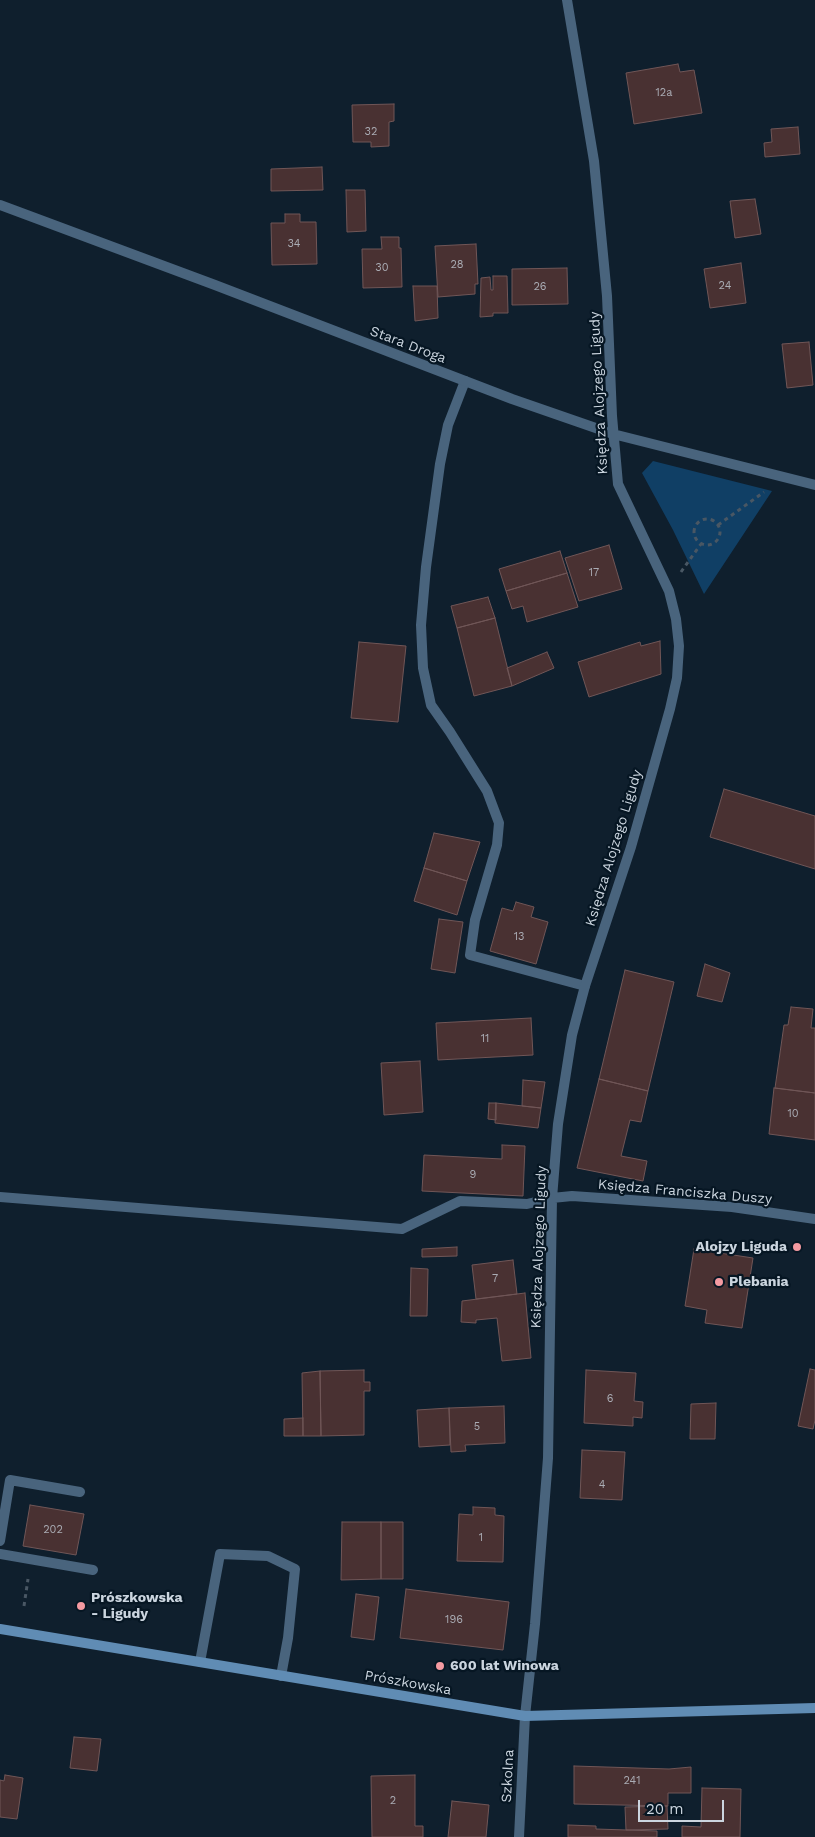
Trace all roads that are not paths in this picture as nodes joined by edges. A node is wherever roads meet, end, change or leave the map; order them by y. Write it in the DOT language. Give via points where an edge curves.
graph roads {
  1 [pos="567,0"];
  2 [pos="0,205"];
  3 [pos="465,381"];
  4 [pos="614,434"];
  5 [pos="815,485"];
  6 [pos="584,986"];
  7 [pos="0,1196"];
  8 [pos="552,1198"];
  9 [pos="815,1220"];
  10 [pos="80,1492"];
  11 [pos="0,1541"];
  12 [pos="0,1554"];
  13 [pos="93,1570"];
  14 [pos="0,1629"];
  15 [pos="200,1662"];
  16 [pos="281,1676"];
  17 [pos="815,1708"];
  18 [pos="525,1716"];
  19 [pos="519,1837"];
  1 -- 4 [label="street, Księdza Alojzego Ligudy" via="594,161 607,296"];
  2 -- 3 [label="street, Stara Droga"];
  3 -- 4 [label="street, Stara Droga"];
  3 -- 6 [label="street" via="448,425 440,464 426,567 422,668 431,705 487,791 499,823 497,845 475,920 470,955"];
  4 -- 5 [label="street, Stara Droga"];
  4 -- 6 [label="street, Księdza Alojzego Ligudy" via="618,484 669,590 679,646 677,678 670,709 631,847"];
  6 -- 8 [label="street, Księdza Alojzego Ligudy" via="564,1080"];
  7 -- 8 [label="street, Księdza Franciszka Duszy" via="402,1230 460,1201 526,1204"];
  8 -- 9 [label="street, Księdza Franciszka Duszy" via="572,1196 732,1207"];
  8 -- 18 [label="street, Księdza Alojzego Ligudy" via="548,1458"];
  10 -- 11 [label="street" via="10,1480"];
  12 -- 13 [label="street"];
  14 -- 15 [label="main road, Prószkowska"];
  15 -- 16 [label="main road, Prószkowska"];
  15 -- 16 [label="street" via="220,1554 268,1556 295,1568"];
  16 -- 18 [label="main road, Prószkowska"];
  17 -- 18 [label="main road, Prószkowska"];
  18 -- 19 [label="street, Szkolna"];
}
